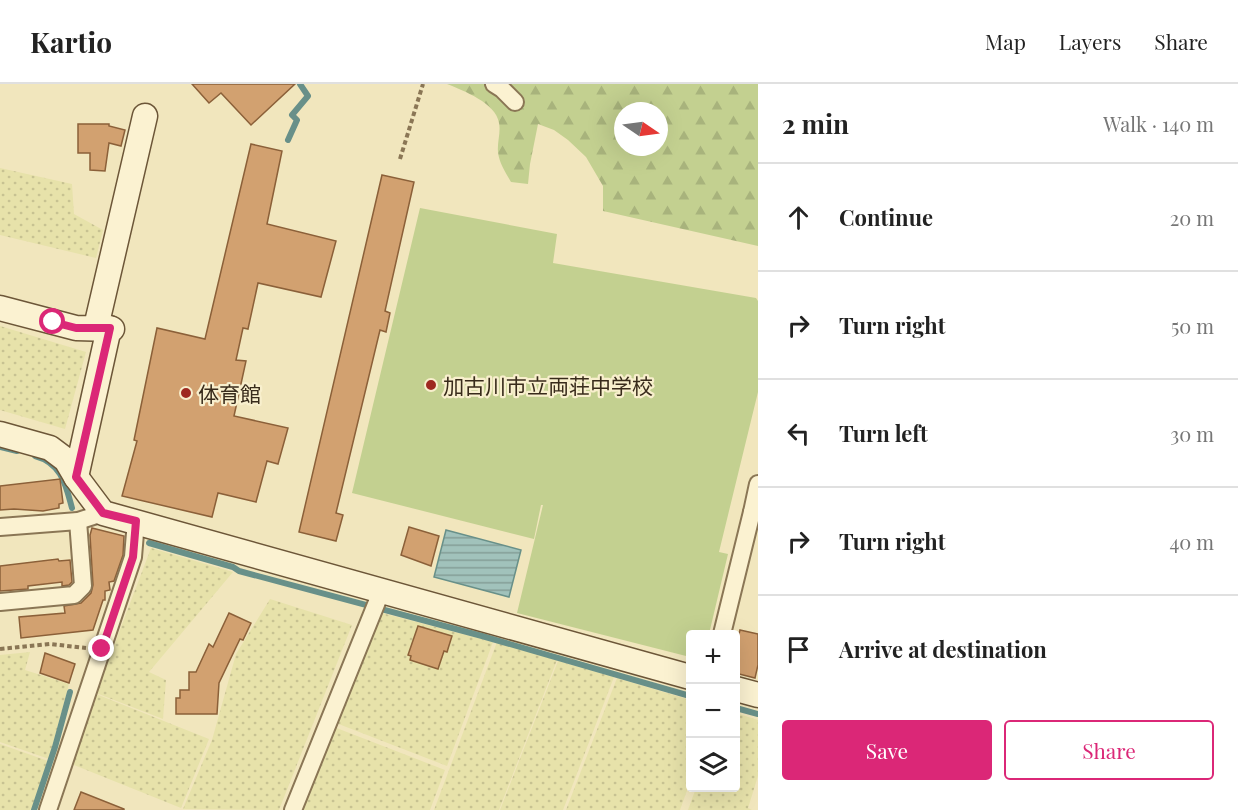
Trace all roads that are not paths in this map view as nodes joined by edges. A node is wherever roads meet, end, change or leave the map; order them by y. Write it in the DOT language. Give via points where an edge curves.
graph roads {
  1 [pos="494,84"];
  2 [pos="515,102"];
  3 [pos="145,116"];
  4 [pos="0,308"];
  5 [pos="108,329"];
  6 [pos="0,434"];
  7 [pos="76,477"];
  8 [pos="758,484"];
  9 [pos="103,513"];
  10 [pos="755,513"];
  11 [pos="78,521"];
  12 [pos="136,521"];
  13 [pos="0,527"];
  14 [pos="381,592"];
  15 [pos="0,602"];
  16 [pos="723,630"];
  17 [pos="686,676"];
  18 [pos="740,690"];
  19 [pos="758,695"];
  20 [pos="48,810"];
  21 [pos="293,810"];
  1 -- 2 [label="street"];
  3 -- 5 [label="street"];
  4 -- 5 [label="street" via="76,328"];
  5 -- 7 [label="street"];
  6 -- 7 [label="street" via="50,448 66,460"];
  7 -- 9 [label="street"];
  8 -- 10 [label="street"];
  9 -- 11 [label="street"];
  9 -- 12 [label="street"];
  10 -- 16 [label="street"];
  11 -- 13 [label="street"];
  11 -- 15 [label="street" via="83,586 74,595"];
  12 -- 14 [label="street"];
  12 -- 20 [label="street" via="133,557"];
  14 -- 17 [label="street"];
  14 -- 21 [label="street"];
  18 -- 19 [label="street"];
}
